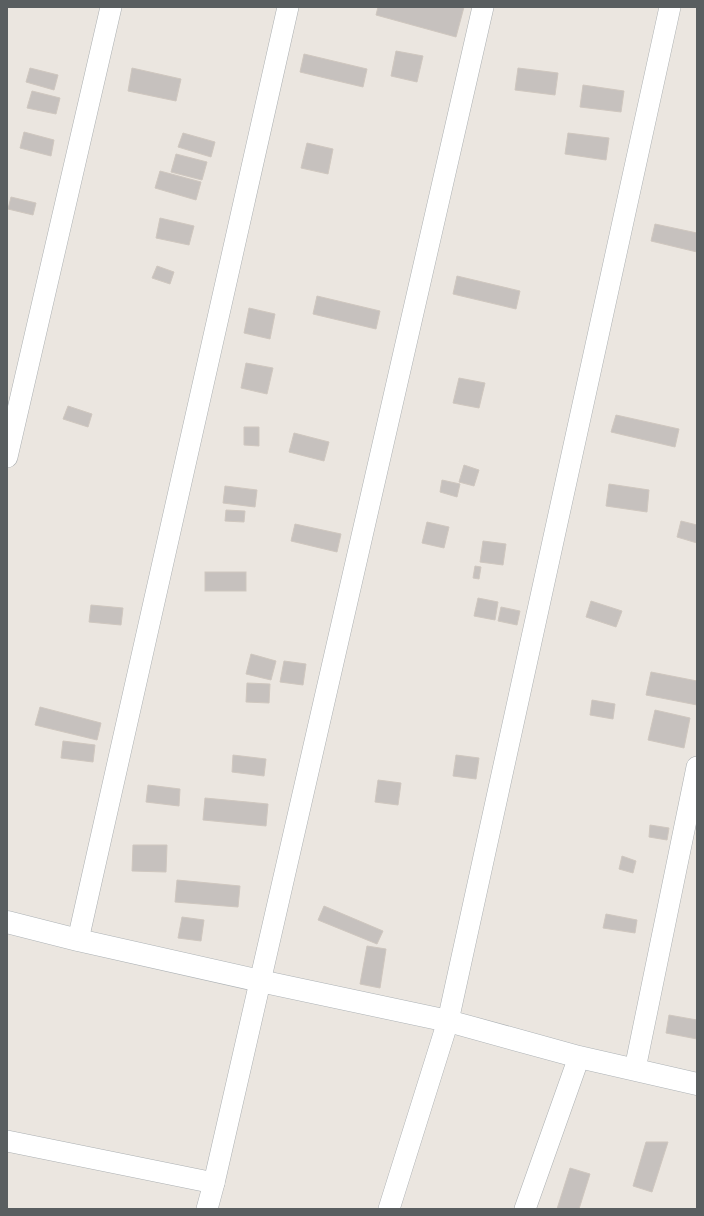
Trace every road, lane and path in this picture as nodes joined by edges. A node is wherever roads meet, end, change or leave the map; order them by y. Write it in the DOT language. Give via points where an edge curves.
graph roads {
  1 [pos="111,7"];
  2 [pos="288,7"];
  3 [pos="483,7"];
  4 [pos="670,7"];
  5 [pos="7,457"];
  6 [pos="697,767"];
  7 [pos="7,922"];
  8 [pos="78,940"];
  9 [pos="260,981"];
  10 [pos="448,1021"];
  11 [pos="579,1057"];
  12 [pos="635,1069"];
  13 [pos="697,1084"];
  14 [pos="7,1141"];
  15 [pos="214,1183"];
  16 [pos="207,1209"];
  17 [pos="389,1209"];
  18 [pos="526,1209"];
  1 -- 5 [label="street"];
  2 -- 8 [label="street"];
  3 -- 9 [label="street"];
  4 -- 10 [label="street"];
  6 -- 12 [label="street"];
  7 -- 8 [label="street"];
  8 -- 9 [label="street"];
  9 -- 10 [label="street"];
  9 -- 15 [label="street"];
  10 -- 11 [label="street"];
  10 -- 17 [label="street"];
  11 -- 12 [label="street"];
  11 -- 18 [label="street"];
  12 -- 13 [label="street"];
  14 -- 15 [label="street"];
  15 -- 16 [label="street"];
}
